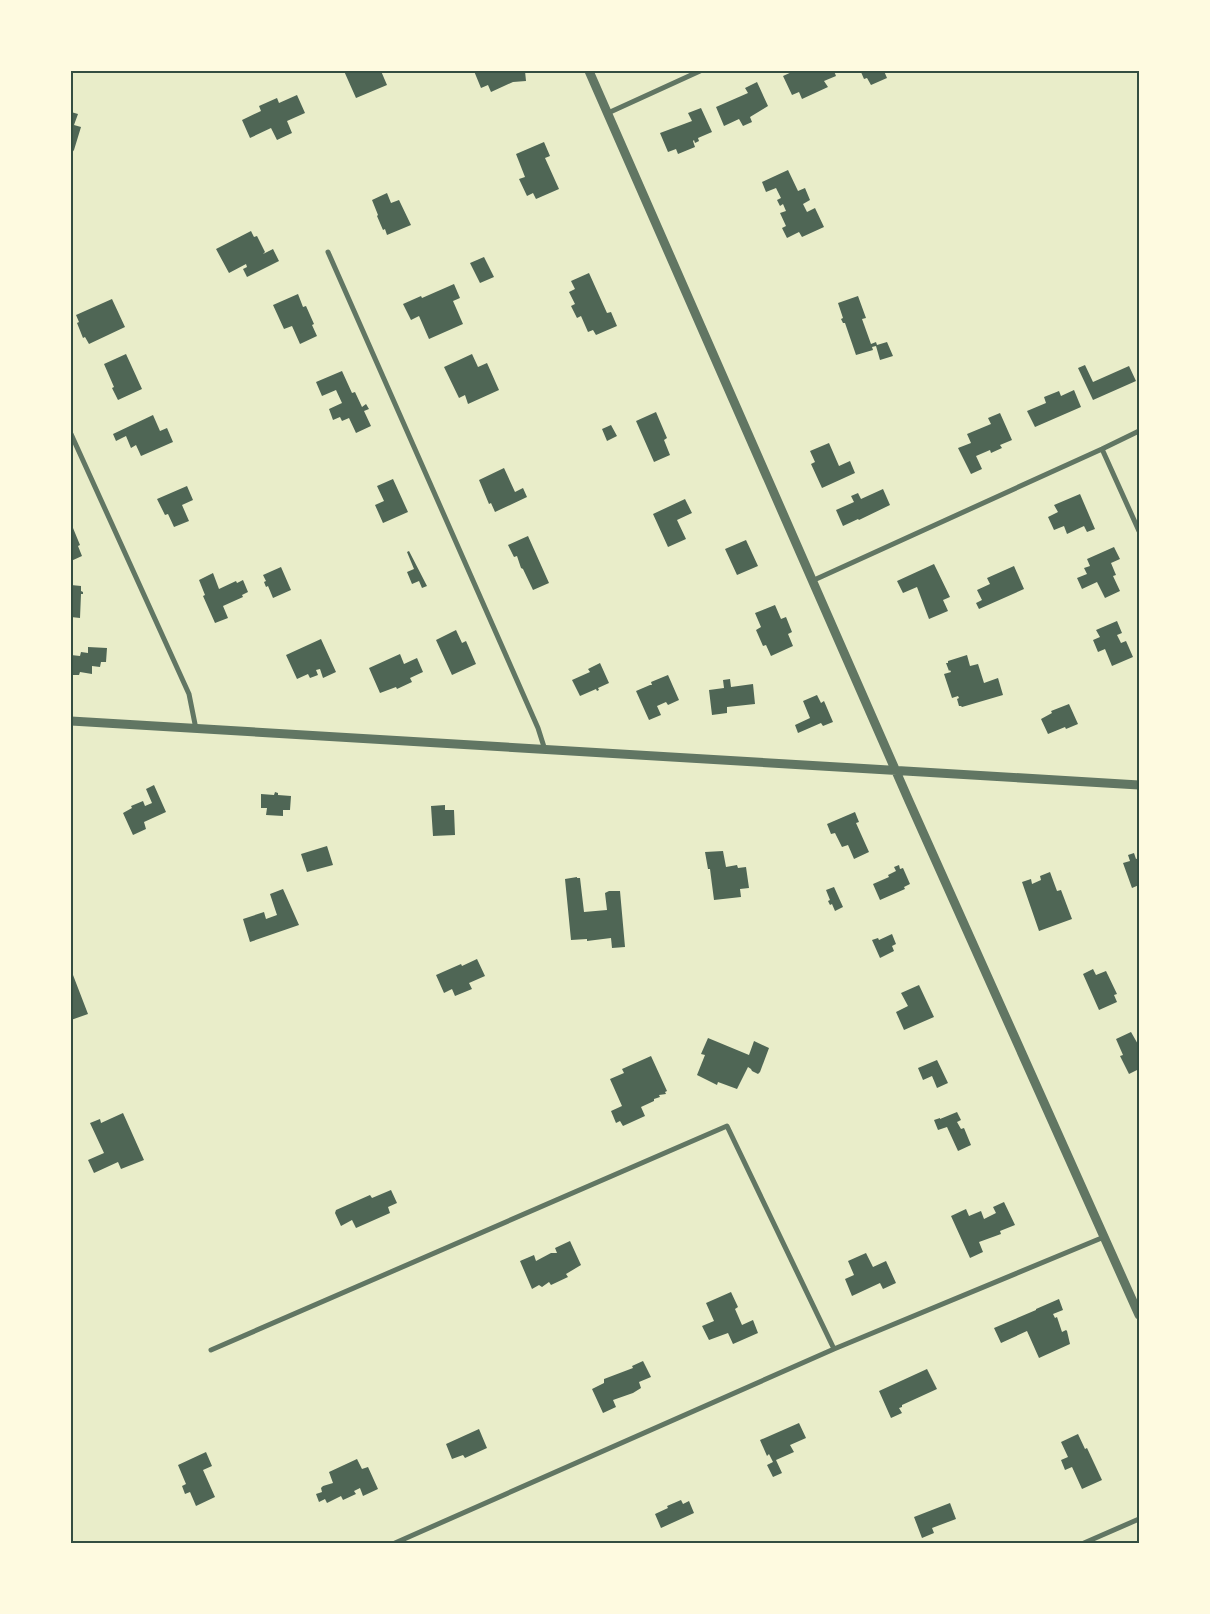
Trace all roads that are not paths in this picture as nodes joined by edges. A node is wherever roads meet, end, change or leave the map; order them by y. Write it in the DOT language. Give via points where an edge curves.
graph roads {
  1 [pos="589,71"];
  2 [pos="700,71"];
  3 [pos="608,112"];
  4 [pos="328,252"];
  5 [pos="1139,431"];
  6 [pos="71,434"];
  7 [pos="1102,449"];
  8 [pos="1139,531"];
  9 [pos="814,580"];
  10 [pos="71,721"];
  11 [pos="196,729"];
  12 [pos="545,750"];
  13 [pos="897,771"];
  14 [pos="1139,786"];
  15 [pos="1104,1237"];
  16 [pos="1139,1315"];
  17 [pos="834,1349"];
  18 [pos="211,1350"];
  19 [pos="1139,1519"];
  20 [pos="395,1543"];
  21 [pos="1084,1543"];
  1 -- 3 [label="street"];
  2 -- 3 [label="street"];
  3 -- 9 [label="street"];
  4 -- 12 [label="street"];
  5 -- 7 [label="street"];
  6 -- 11 [label="street" via="189,694"];
  7 -- 8 [label="street"];
  7 -- 9 [label="street"];
  9 -- 13 [label="street"];
  10 -- 11 [label="street"];
  11 -- 12 [label="street"];
  12 -- 13 [label="street"];
  13 -- 14 [label="street"];
  13 -- 15 [label="street"];
  15 -- 16 [label="street"];
  15 -- 17 [label="street"];
  17 -- 18 [label="street" via="727,1126"];
  17 -- 20 [label="street"];
  19 -- 21 [label="street"];
}
